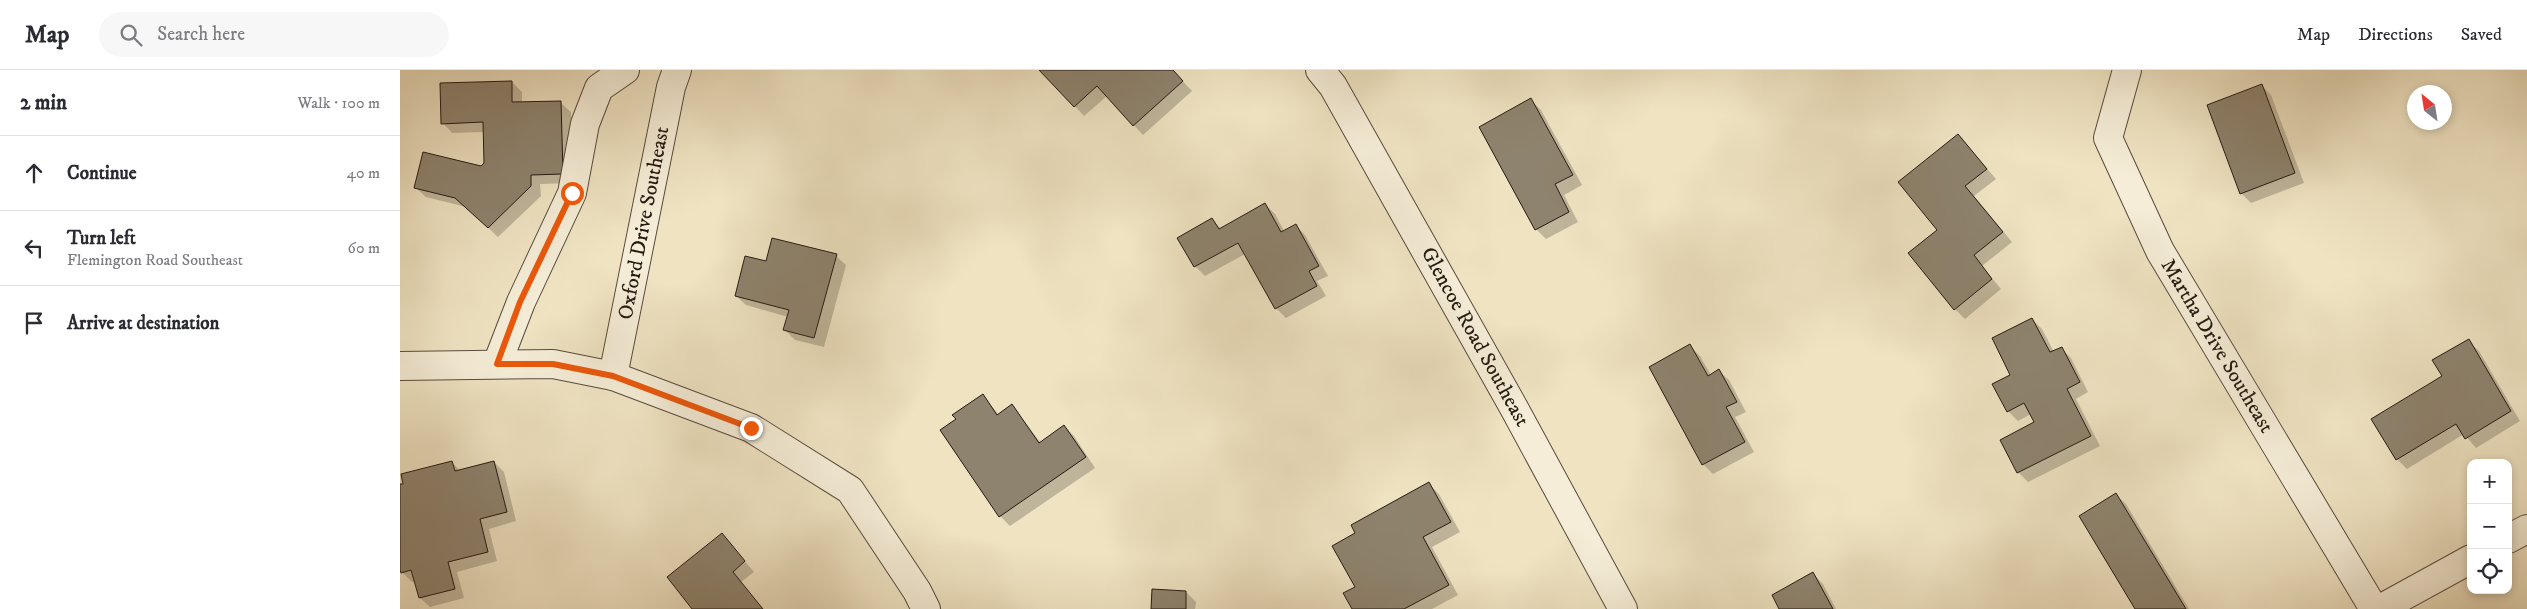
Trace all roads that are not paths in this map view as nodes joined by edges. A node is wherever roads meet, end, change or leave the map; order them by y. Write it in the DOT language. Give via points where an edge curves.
graph roads {
  1 [pos="625,70"];
  2 [pos="676,70"];
  3 [pos="1320,70"];
  4 [pos="2127,70"];
  5 [pos="497,364"];
  6 [pos="400,366"];
  7 [pos="613,376"];
  8 [pos="2527,529"];
  9 [pos="2512,537"];
  10 [pos="2467,561"];
  11 [pos="926,609"];
  12 [pos="1623,609"];
  13 [pos="2374,609"];
  14 [pos="2380,609"];
  1 -- 5 [label="street" via="599,88 585,124 572,193 520,302"];
  2 -- 7 [label="street, Oxford Drive Southeast"];
  3 -- 12 [label="street, Glencoe Road Southeast" via="1338,94"];
  4 -- 13 [label="street, Martha Drive Southeast" via="2108,138 2160,251"];
  5 -- 6 [label="street"];
  5 -- 7 [label="street" via="553,364"];
  7 -- 11 [label="street" via="751,428 850,490"];
  8 -- 9 [label="street"];
  10 -- 14 [label="street"];
}
